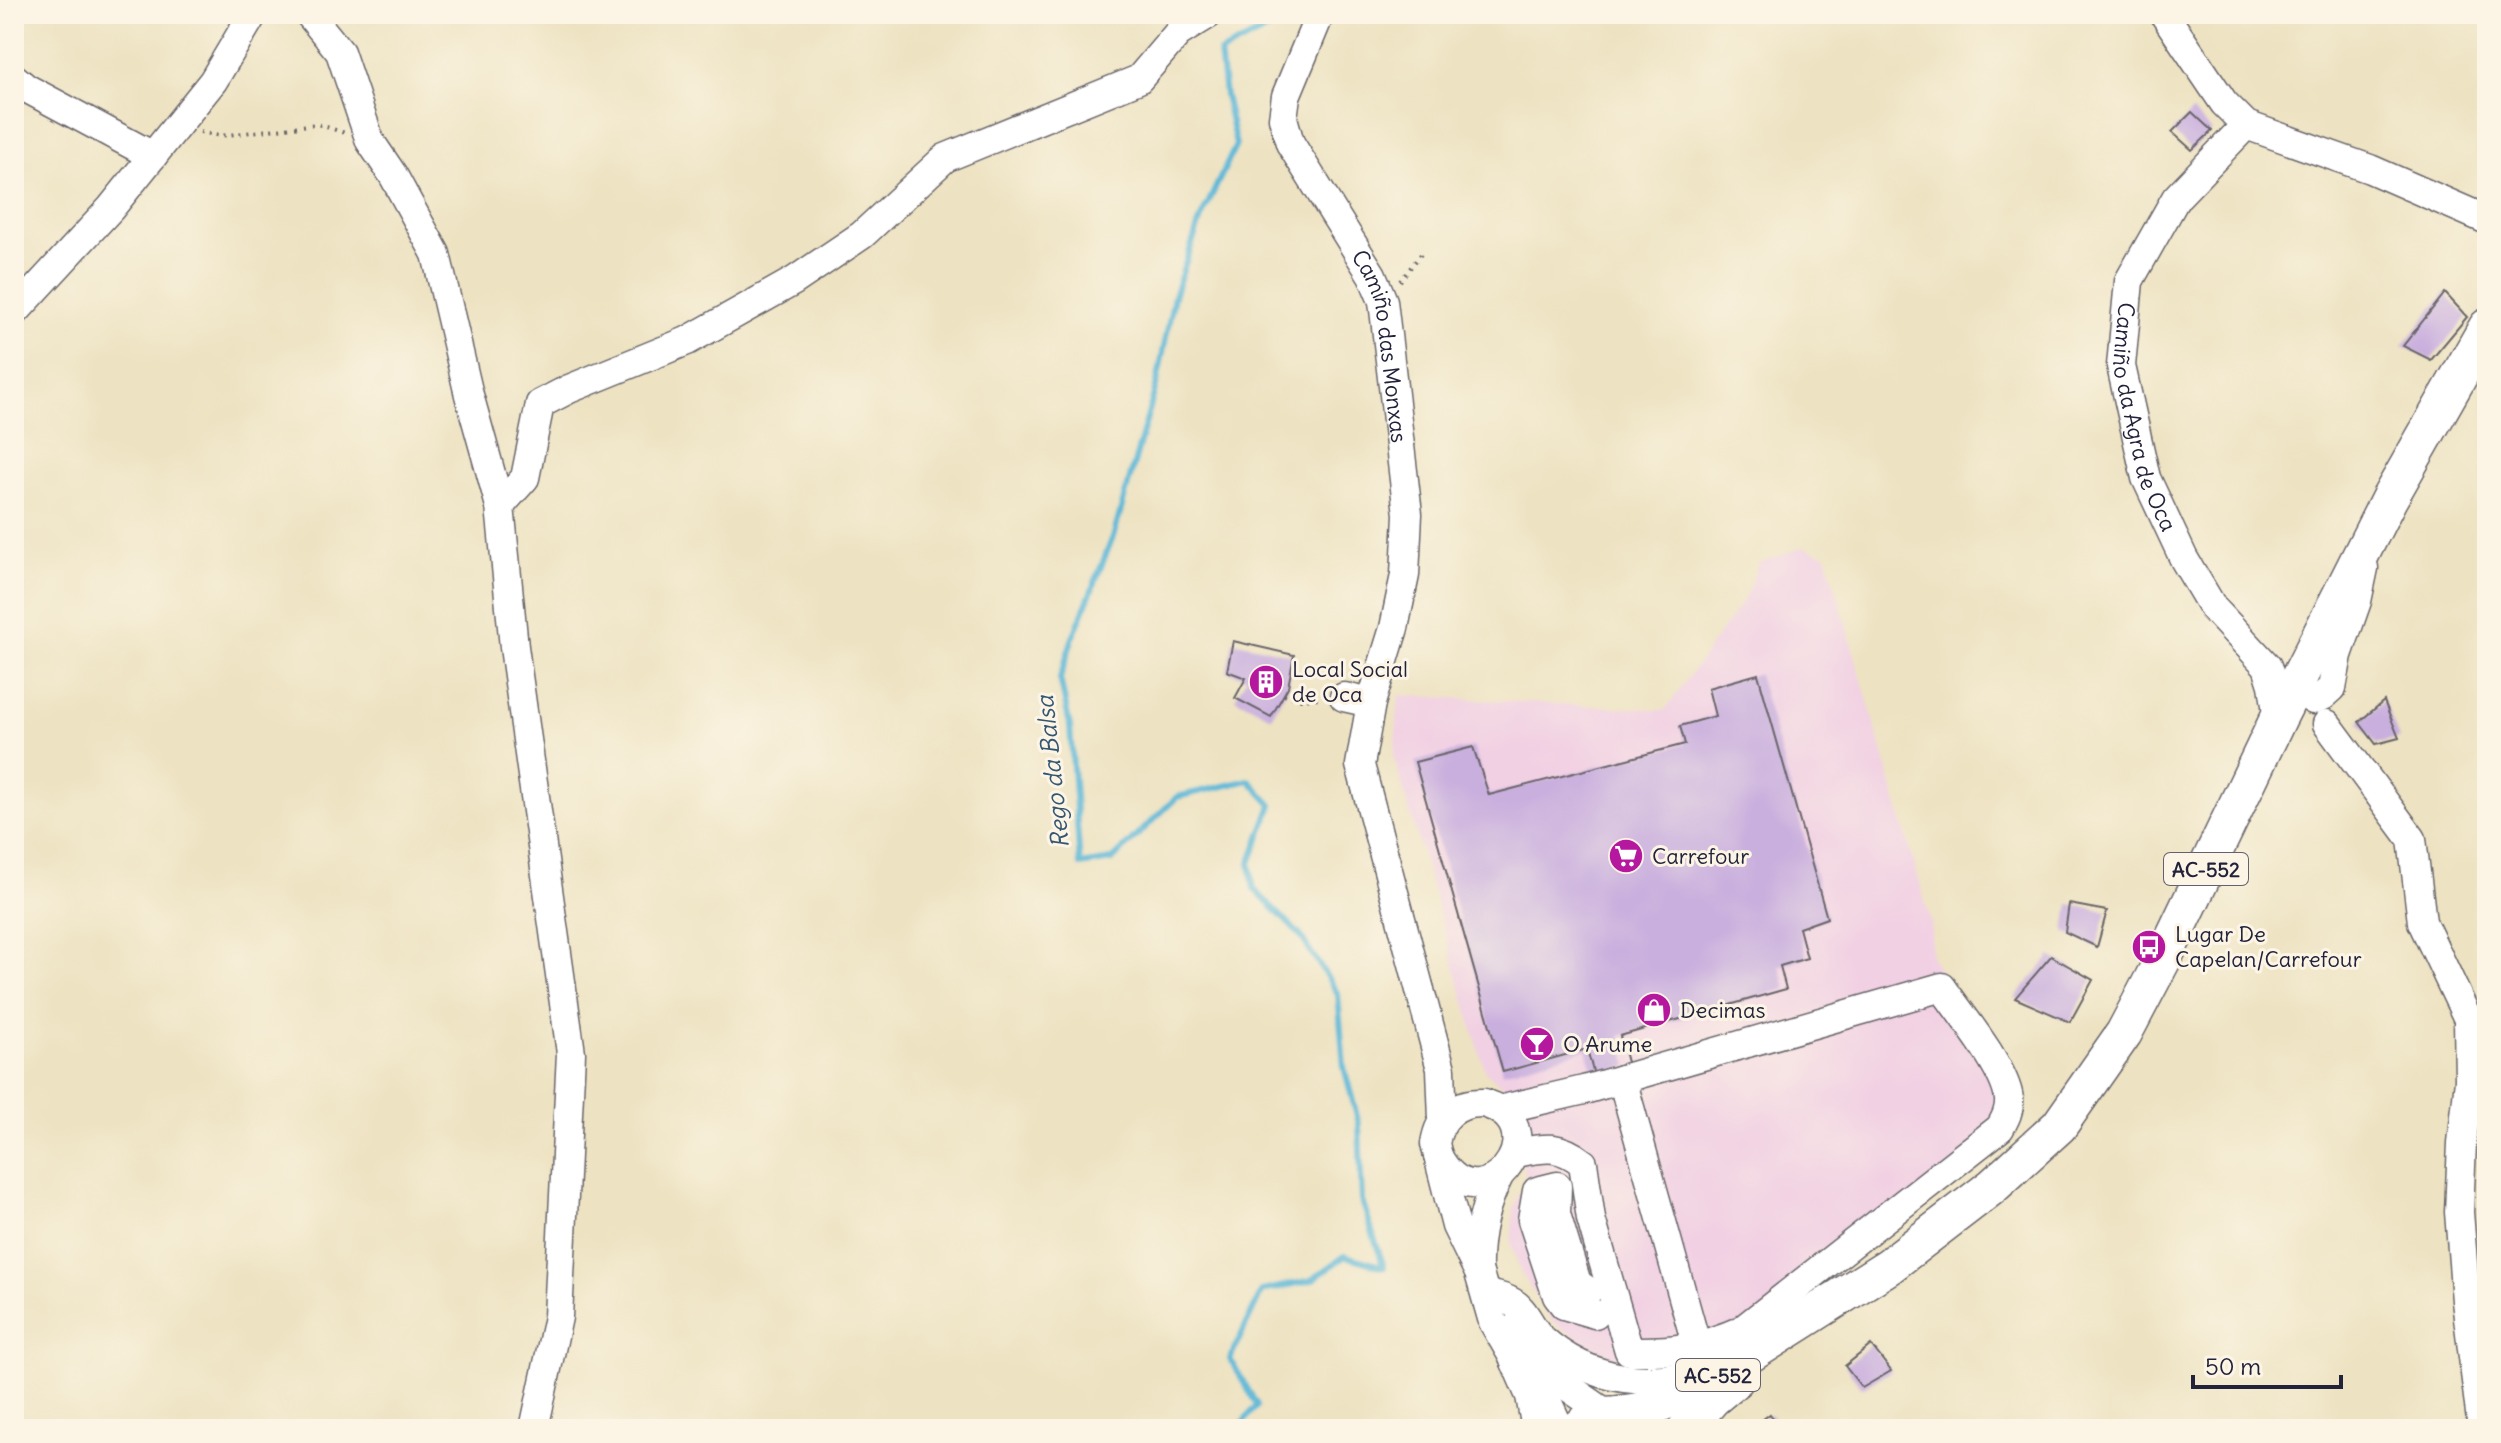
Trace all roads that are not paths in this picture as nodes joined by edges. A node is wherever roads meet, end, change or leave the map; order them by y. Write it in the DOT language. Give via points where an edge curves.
graph roads {
  1 [pos="253,14"];
  2 [pos="309,14"];
  3 [pos="1209,14"];
  4 [pos="1320,14"];
  5 [pos="2164,14"];
  6 [pos="14,78"];
  7 [pos="2246,125"];
  8 [pos="153,156"];
  9 [pos="2487,220"];
  10 [pos="14,313"];
  11 [pos="2487,327"];
  12 [pos="500,506"];
  13 [pos="2373,531"];
  14 [pos="2345,587"];
  15 [pos="2305,691"];
  16 [pos="1441,1069"];
  17 [pos="1622,1079"];
  18 [pos="1492,1107"];
  19 [pos="1443,1120"];
  20 [pos="1515,1153"];
  21 [pos="1438,1156"];
  22 [pos="1499,1176"];
  23 [pos="1557,1186"];
  24 [pos="1587,1196"];
  25 [pos="1483,1283"];
  26 [pos="1582,1303"];
  27 [pos="1809,1317"];
  28 [pos="1623,1330"];
  29 [pos="1697,1347"];
  30 [pos="1611,1422"];
  31 [pos="534,1429"];
  32 [pos="1536,1429"];
  33 [pos="1560,1429"];
  34 [pos="1686,1429"];
  35 [pos="2482,1429"];
  1 -- 8 [label="street" via="213,81"];
  2 -- 12 [label="street" via="340,52 370,141 436,254"];
  3 -- 12 [label="street" via="1178,33 1139,79 945,158 862,235 794,281 687,341 540,404 525,478"];
  4 -- 16 [label="street, Camiño das Monxas" via="1286,96 1283,118 1290,143 1383,301 1408,514 1405,575 1394,628 1358,700 1360,765"];
  5 -- 7 [label="street" via="2224,103"];
  6 -- 8 [label="street"];
  7 -- 9 [label="street" via="2370,169"];
  7 -- 15 [label="street, Camiño da Agra de Oca" via="2176,198 2129,281 2121,366 2146,478 2184,559 2213,608"];
  8 -- 10 [label="street"];
  11 -- 13 [label="main road, AC-552"];
  12 -- 31 [label="street" via="514,647 571,1053 558,1317"];
  13 -- 14 [label="main road, AC-552"];
  13 -- 15 [label="street" via="2357,601"];
  14 -- 15 [label="main road, AC-552"];
  14 -- 15 [label="street" via="2300,649 2283,661"];
  15 -- 27 [label="main road, AC-552" via="2124,1033 2059,1126 1993,1186 1889,1266"];
  15 -- 35 [label="street, Camiño da Agra de Oca" via="2412,839 2422,922 2468,1019 2459,1212"];
  16 -- 18 [label="street"];
  16 -- 19 [label="street, Camiño das Monxas"];
  17 -- 18 [label="street"];
  17 -- 29 [label="street"];
  17 -- 29 [label="street" via="1942,987 1999,1070 2009,1099 2007,1114 1994,1133 1742,1330"];
  18 -- 19 [label="street" via="1461,1105"];
  18 -- 20 [label="street" via="1510,1122"];
  19 -- 21 [label="street" via="1437,1131"];
  20 -- 22 [label="street"];
  20 -- 24 [label="street" via="1549,1147 1569,1152 1583,1163"];
  21 -- 22 [label="street" via="1443,1167 1463,1181 1488,1182"];
  21 -- 25 [label="street" via="1456,1226"];
  22 -- 25 [label="street" via="1478,1243"];
  23 -- 24 [label="street" via="1573,1182"];
  23 -- 26 [label="street"];
  23 -- 26 [label="street" via="1537,1191 1532,1220 1557,1296"];
  24 -- 28 [label="street"];
  25 -- 27 [label="street" via="1512,1301 1539,1337 1604,1376 1644,1380 1695,1373"];
  25 -- 30 [label="street" via="1533,1355"];
  25 -- 32 [label="street" via="1493,1322 1530,1396"];
  25 -- 33 [label="street"];
  26 -- 28 [label="street" via="1604,1327"];
  27 -- 30 [label="main road, AC-552" via="1703,1384"];
  27 -- 34 [label="main road, AC-552" via="1712,1399"];
  28 -- 29 [label="street" via="1629,1351"];
}
